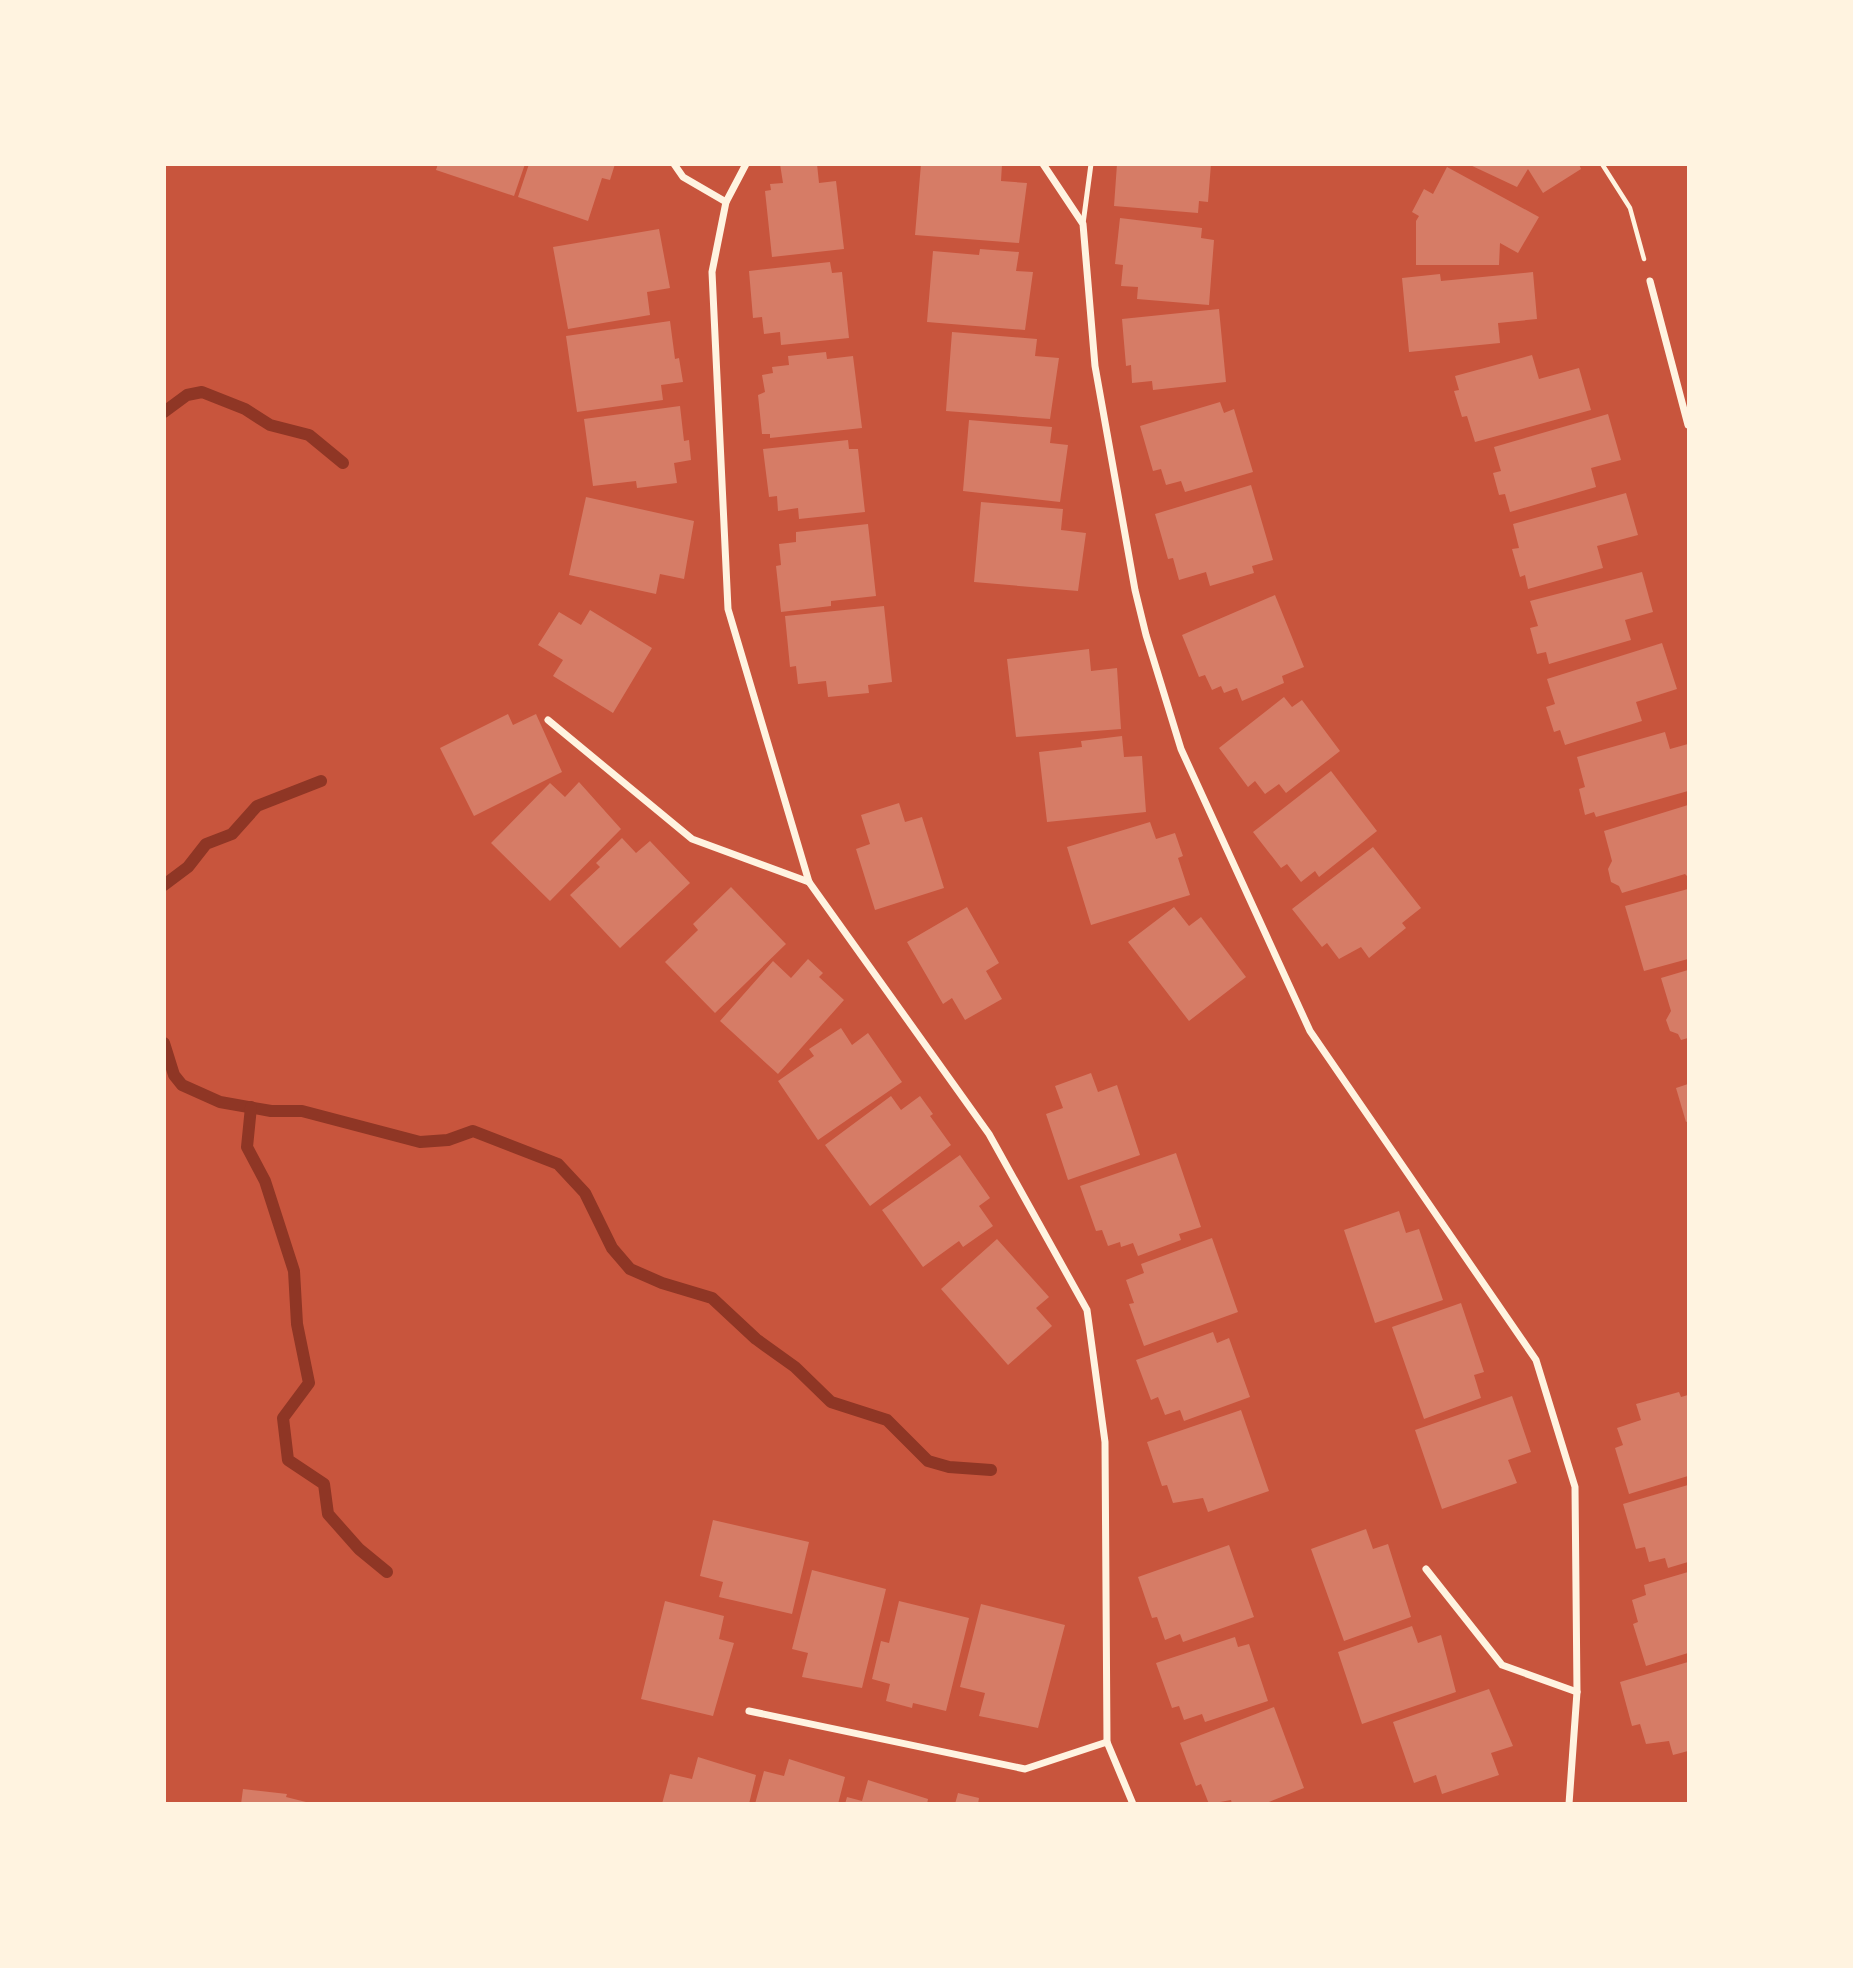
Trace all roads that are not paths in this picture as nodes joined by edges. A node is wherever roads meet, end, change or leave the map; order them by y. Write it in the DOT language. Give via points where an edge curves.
graph roads {
  1 [pos="674,164"];
  2 [pos="746,164"];
  3 [pos="1043,164"];
  4 [pos="1091,164"];
  5 [pos="726,202"];
  6 [pos="1083,224"];
  7 [pos="1650,281"];
  8 [pos="1689,425"];
  9 [pos="548,720"];
  10 [pos="809,882"];
  11 [pos="1426,1569"];
  12 [pos="1577,1692"];
  13 [pos="749,1711"];
  14 [pos="1107,1742"];
  15 [pos="1133,1804"];
  16 [pos="1569,1804"];
  1 -- 5 [label="street" via="683,177"];
  2 -- 5 [label="street"];
  3 -- 6 [label="street"];
  4 -- 6 [label="lane"];
  5 -- 10 [label="street" via="712,272 728,609"];
  6 -- 12 [label="street" via="1096,366 1135,590 1181,750 1310,1031 1536,1360 1575,1487"];
  7 -- 8 [label="street"];
  9 -- 10 [label="street" via="692,839"];
  10 -- 14 [label="street" via="989,1134 1087,1310 1105,1443"];
  11 -- 12 [label="street" via="1502,1665"];
  12 -- 16 [label="street"];
  13 -- 14 [label="street" via="1026,1769"];
  14 -- 15 [label="street"];
}
